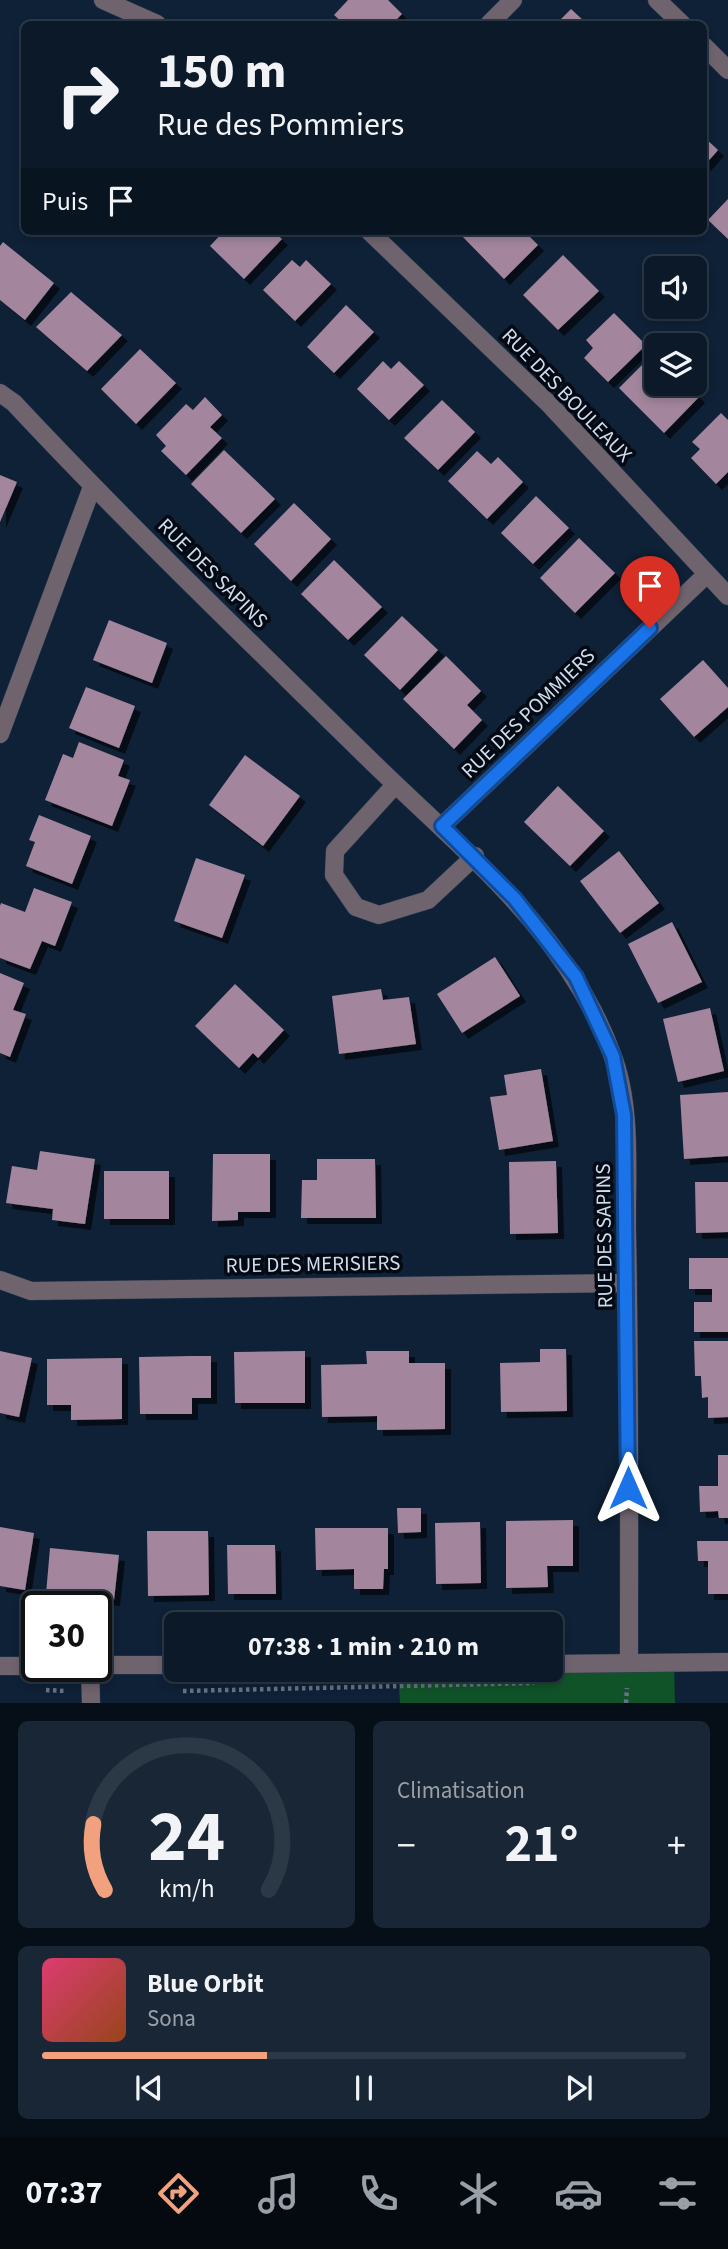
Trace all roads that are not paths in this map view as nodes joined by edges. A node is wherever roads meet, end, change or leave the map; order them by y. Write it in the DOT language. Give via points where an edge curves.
graph roads {
  1 [pos="103,0"];
  2 [pos="513,0"];
  3 [pos="657,0"];
  4 [pos="151,21"];
  5 [pos="492,21"];
  6 [pos="679,21"];
  7 [pos="707,49"];
  8 [pos="728,70"];
  9 [pos="373,235"];
  10 [pos="0,393"];
  11 [pos="92,487"];
  12 [pos="706,575"];
  13 [pos="728,596"];
  14 [pos="0,734"];
  15 [pos="395,785"];
  16 [pos="442,826"];
  17 [pos="474,856"];
  18 [pos="0,1280"];
  19 [pos="628,1283"];
  20 [pos="629,1662"];
  21 [pos="728,1662"];
  22 [pos="563,1664"];
  23 [pos="112,1665"];
  24 [pos="164,1665"];
  25 [pos="0,1666"];
  26 [pos="21,1666"];
  27 [pos="90,1682"];
  28 [pos="91,1703"];
  1 -- 4 [label="street"];
  2 -- 5 [label="street"];
  3 -- 6 [label="street"];
  7 -- 8 [label="street"];
  9 -- 12 [label="street, RUE DES BOULEAUX" via="550,405"];
  10 -- 11 [label="street, RUE DES SAPINS"];
  11 -- 14 [label="street"];
  11 -- 15 [label="street, RUE DES SAPINS"];
  12 -- 13 [label="street, RUE DES BOULEAUX"];
  12 -- 16 [label="street, RUE DES POMMIERS"];
  15 -- 16 [label="street, RUE DES SAPINS"];
  15 -- 17 [label="street" via="335,851 334,875 356,908 379,915 428,900"];
  16 -- 17 [label="street, RUE DES SAPINS"];
  17 -- 19 [label="street, RUE DES SAPINS" via="515,899 576,977 613,1056 624,1115"];
  18 -- 19 [label="street, RUE DES MERISIERS" via="31,1291"];
  19 -- 20 [label="street, RUE DES SAPINS"];
  20 -- 21 [label="street"];
  20 -- 22 [label="street"];
  23 -- 24 [label="street"];
  25 -- 26 [label="street"];
  27 -- 28 [label="street"];
}
